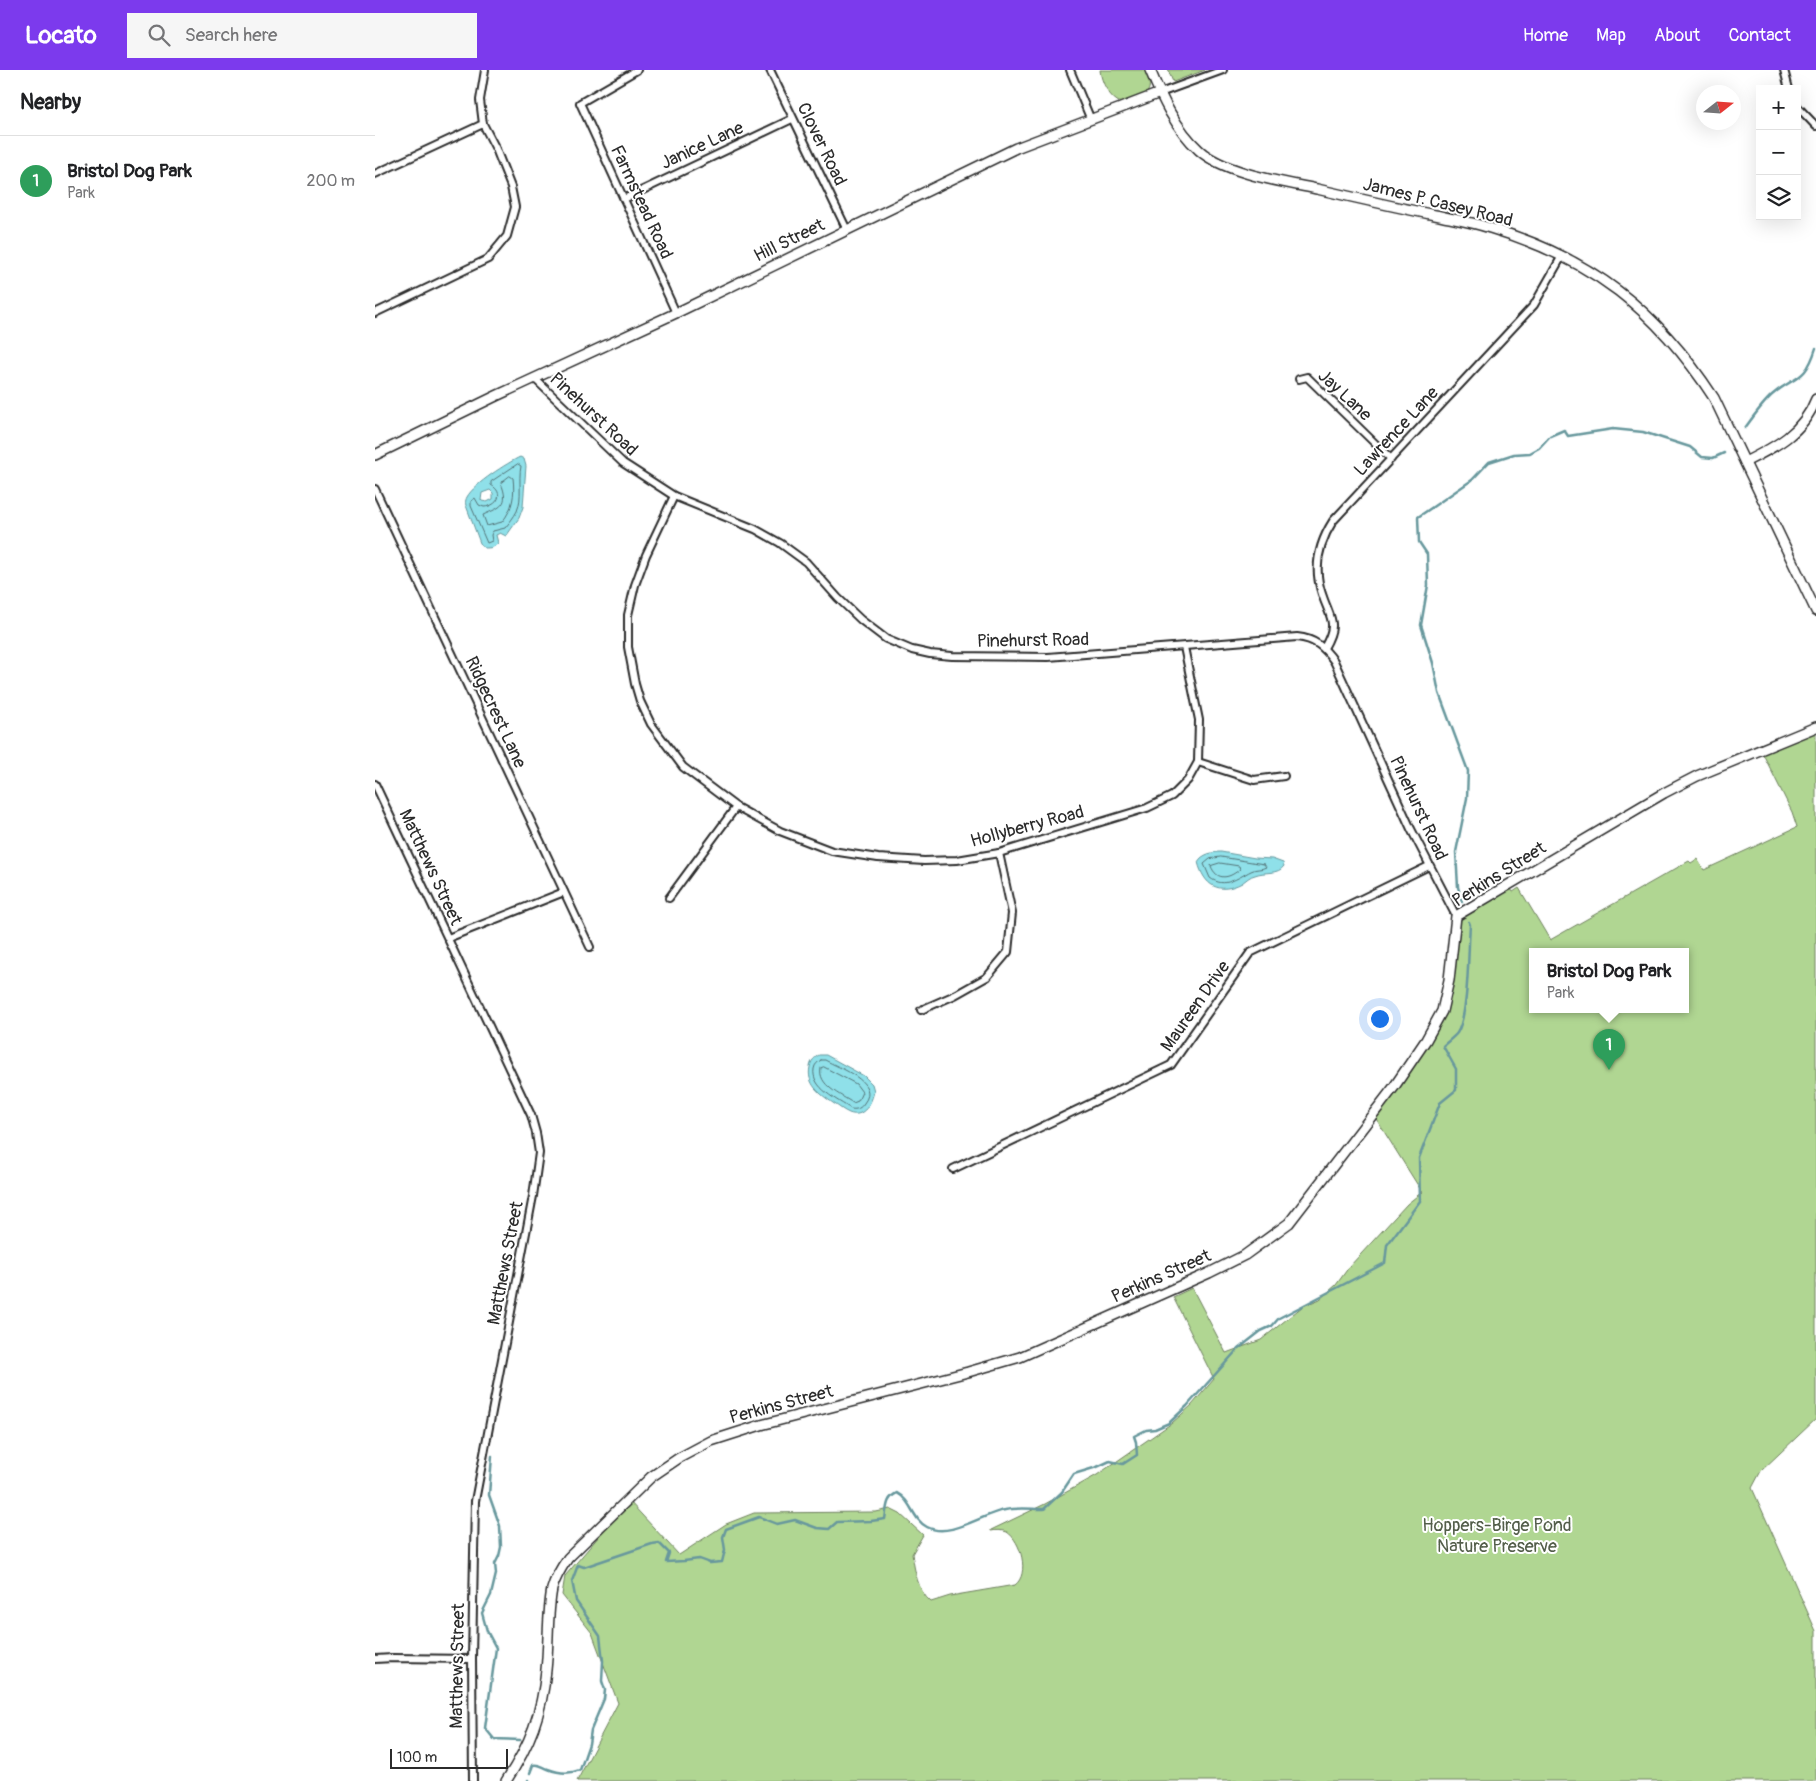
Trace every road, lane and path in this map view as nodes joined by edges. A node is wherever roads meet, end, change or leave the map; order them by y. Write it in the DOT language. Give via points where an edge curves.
graph roads {
  1 [pos="485,70"];
  2 [pos="637,70"];
  3 [pos="770,70"];
  4 [pos="1069,70"];
  5 [pos="1150,70"];
  6 [pos="1223,70"];
  7 [pos="1784,70"];
  8 [pos="1788,85"];
  9 [pos="1160,94"];
  10 [pos="1801,110"];
  11 [pos="793,119"];
  12 [pos="1091,120"];
  13 [pos="483,124"];
  14 [pos="1816,126"];
  15 [pos="375,174"];
  16 [pos="625,199"];
  17 [pos="847,230"];
  18 [pos="1562,256"];
  19 [pos="375,313"];
  20 [pos="676,313"];
  21 [pos="534,378"];
  22 [pos="1299,378"];
  23 [pos="1815,404"];
  24 [pos="375,455"];
  25 [pos="1391,458"];
  26 [pos="1745,462"];
  27 [pos="375,489"];
  28 [pos="673,496"];
  29 [pos="1816,611"];
  30 [pos="1184,647"];
  31 [pos="1324,648"];
  32 [pos="1816,727"];
  33 [pos="1198,762"];
  34 [pos="1284,776"];
  35 [pos="375,784"];
  36 [pos="736,808"];
  37 [pos="999,853"];
  38 [pos="1429,866"];
  39 [pos="564,892"];
  40 [pos="669,898"];
  41 [pos="1456,916"];
  42 [pos="448,938"];
  43 [pos="590,947"];
  44 [pos="921,1010"];
  45 [pos="953,1169"];
  46 [pos="375,1659"];
  47 [pos="472,1659"];
  48 [pos="473,1781"];
  49 [pos="506,1781"];
  1 -- 13 [label="street" via="480,100"];
  2 -- 16 [label="street, Farmstead Road" via="579,103"];
  3 -- 11 [label="street, Clover Road"];
  4 -- 12 [label="street"];
  5 -- 9 [label="street, James P. Casey Road"];
  6 -- 9 [label="street, Hill Street"];
  7 -- 8 [label="street"];
  9 -- 12 [label="street, Hill Street"];
  9 -- 18 [label="street, James P. Casey Road" via="1180,129 1200,151 1225,166 1489,228"];
  10 -- 14 [label="street"];
  11 -- 16 [label="street, Janice Lane"];
  11 -- 17 [label="street, Clover Road"];
  12 -- 17 [label="street, Hill Street" via="1016,148"];
  13 -- 15 [label="street"];
  13 -- 19 [label="street" via="511,187 515,207 507,236 488,259"];
  16 -- 20 [label="street, Farmstead Road"];
  17 -- 20 [label="street, Hill Street"];
  18 -- 25 [label="street, Lawrence Lane" via="1534,305"];
  18 -- 26 [label="street, James P. Casey Road" via="1615,288 1668,335 1714,398"];
  20 -- 21 [label="street, Hill Street"];
  21 -- 24 [label="street, Hill Street"];
  21 -- 28 [label="street, Pinehurst Road" via="612,454"];
  22 -- 25 [label="street, Jay Lane" via="1307,377"];
  23 -- 26 [label="street" via="1791,436"];
  25 -- 31 [label="street, Lawrence Lane" via="1333,521 1321,544 1318,576 1333,621 1331,635"];
  26 -- 29 [label="street, James P. Casey Road"];
  27 -- 39 [label="street, Ridgecrest Lane"];
  28 -- 30 [label="street, Pinehurst Road" via="755,529 780,543 806,562 861,620 886,639 911,650 952,656 1048,657"];
  28 -- 36 [label="street, Hollyberry Road" via="635,585 629,615 628,646 635,684 651,724 683,767"];
  30 -- 31 [label="street, Pinehurst Road" via="1297,637 1309,638"];
  30 -- 33 [label="street" via="1199,720"];
  31 -- 38 [label="street, Pinehurst Road" via="1334,661"];
  32 -- 41 [label="street, Perkins Street" via="1664,793"];
  33 -- 34 [label="street" via="1254,780"];
  33 -- 37 [label="street, Hollyberry Road" via="1188,780 1172,796 1147,808"];
  35 -- 42 [label="street, Matthews Street"];
  36 -- 37 [label="street, Hollyberry Road" via="780,831 832,851 924,861 957,860"];
  36 -- 40 [label="street"];
  37 -- 44 [label="street" via="1012,913 1008,952 987,977"];
  38 -- 41 [label="street, Pinehurst Road"];
  38 -- 45 [label="street, Maureen Drive" via="1250,953 1171,1065"];
  39 -- 42 [label="street"];
  39 -- 43 [label="street, Ridgecrest Lane"];
  41 -- 49 [label="street, Perkins Street" via="1442,1011 1426,1040 1394,1087 1289,1223 1245,1255 1020,1357 729,1434 679,1458 638,1488 568,1558 558,1574 553,1588 546,1673 537,1719 526,1749"];
  42 -- 47 [label="street, Matthews Street" via="531,1115 539,1154 475,1501"];
  46 -- 47 [label="street"];
  47 -- 48 [label="street, Matthews Street"];
}
